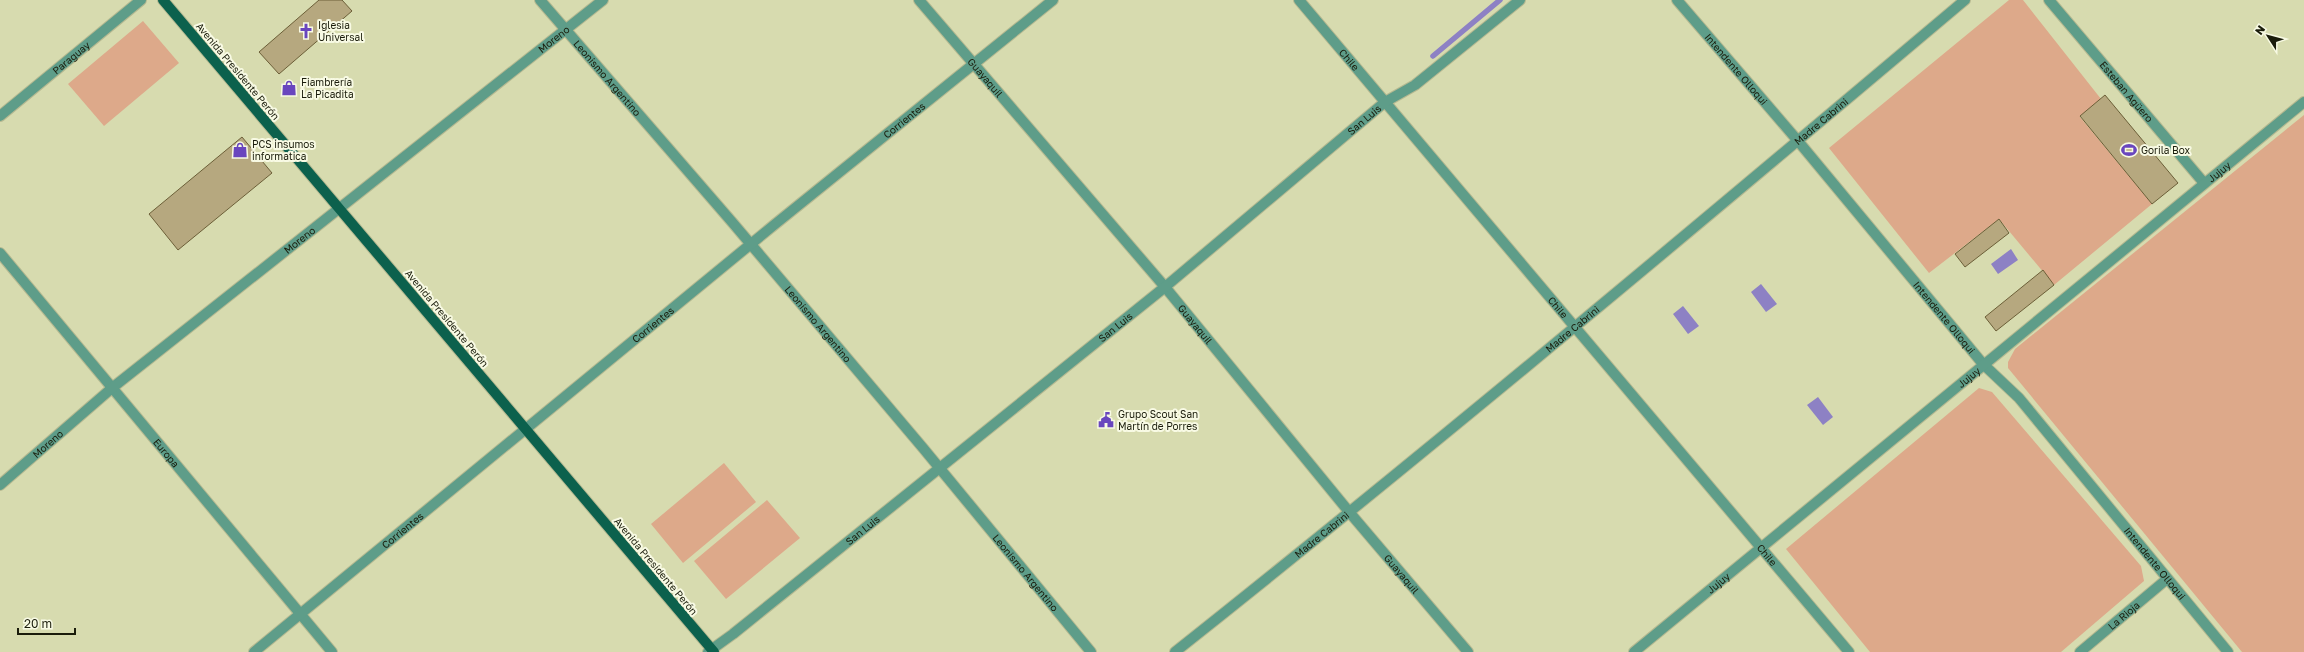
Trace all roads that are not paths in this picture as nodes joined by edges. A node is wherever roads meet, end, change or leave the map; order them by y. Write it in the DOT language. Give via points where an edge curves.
graph roads {
  1 [pos="141,0"];
  2 [pos="163,0"];
  3 [pos="540,0"];
  4 [pos="603,0"];
  5 [pos="919,0"];
  6 [pos="1053,0"];
  7 [pos="1299,0"];
  8 [pos="1520,0"];
  9 [pos="1677,0"];
  10 [pos="1965,0"];
  11 [pos="2048,0"];
  12 [pos="566,30"];
  13 [pos="974,64"];
  14 [pos="1385,102"];
  15 [pos="2304,102"];
  16 [pos="0,116"];
  17 [pos="1798,141"];
  18 [pos="2204,183"];
  19 [pos="339,208"];
  20 [pos="750,245"];
  21 [pos="0,253"];
  22 [pos="1165,287"];
  23 [pos="1575,328"];
  24 [pos="1983,364"];
  25 [pos="112,388"];
  26 [pos="526,430"];
  27 [pos="939,469"];
  28 [pos="0,485"];
  29 [pos="1350,513"];
  30 [pos="1762,548"];
  31 [pos="2167,579"];
  32 [pos="300,614"];
  33 [pos="711,651"];
  34 [pos="254,652"];
  35 [pos="332,652"];
  36 [pos="1091,652"];
  37 [pos="1174,652"];
  38 [pos="1468,652"];
  39 [pos="1634,652"];
  40 [pos="1849,652"];
  41 [pos="2080,652"];
  42 [pos="2228,652"];
  1 -- 16 [label="street, Paraguay"];
  2 -- 19 [label="main road, Avenida Presidente Perón"];
  3 -- 12 [label="street, Leonismo Argentino"];
  4 -- 12 [label="street, Moreno"];
  5 -- 13 [label="street, Guayaquil"];
  6 -- 13 [label="street, Corrientes"];
  7 -- 14 [label="street, Chile"];
  8 -- 14 [label="street, San Luis" via="1415,85"];
  9 -- 17 [label="street, Intendente Olloqui"];
  10 -- 17 [label="street, Madre Cabrini"];
  11 -- 18 [label="street, Esteban Agüero"];
  12 -- 19 [label="street, Moreno"];
  12 -- 20 [label="street, Leonismo Argentino"];
  13 -- 20 [label="street, Corrientes"];
  13 -- 22 [label="street, Guayaquil"];
  14 -- 22 [label="street, San Luis"];
  14 -- 23 [label="street, Chile"];
  15 -- 18 [label="street, Jujuy"];
  17 -- 23 [label="street, Madre Cabrini"];
  17 -- 24 [label="street, Intendente Olloqui"];
  18 -- 24 [label="street, Jujuy"];
  19 -- 25 [label="street, Moreno"];
  19 -- 26 [label="main road, Avenida Presidente Perón"];
  20 -- 26 [label="street, Corrientes"];
  20 -- 27 [label="street, Leonismo Argentino"];
  21 -- 25 [label="street, Europa"];
  22 -- 27 [label="street, San Luis"];
  22 -- 29 [label="street, Guayaquil"];
  23 -- 29 [label="street, Madre Cabrini"];
  23 -- 30 [label="street, Chile"];
  24 -- 30 [label="street, Jujuy"];
  24 -- 31 [label="street, Intendente Olloqui" via="2019,398"];
  25 -- 28 [label="street, Moreno"];
  25 -- 32 [label="street, Europa"];
  26 -- 32 [label="street, Corrientes"];
  26 -- 33 [label="main road, Avenida Presidente Perón"];
  27 -- 33 [label="street, San Luis"];
  27 -- 36 [label="street, Leonismo Argentino"];
  29 -- 37 [label="street, Madre Cabrini"];
  29 -- 38 [label="street, Guayaquil"];
  30 -- 39 [label="street, Jujuy"];
  30 -- 40 [label="street, Chile"];
  31 -- 41 [label="street, La Rioja"];
  31 -- 42 [label="street, Intendente Olloqui"];
  32 -- 34 [label="street, Corrientes"];
  32 -- 35 [label="street, Europa"];
}
